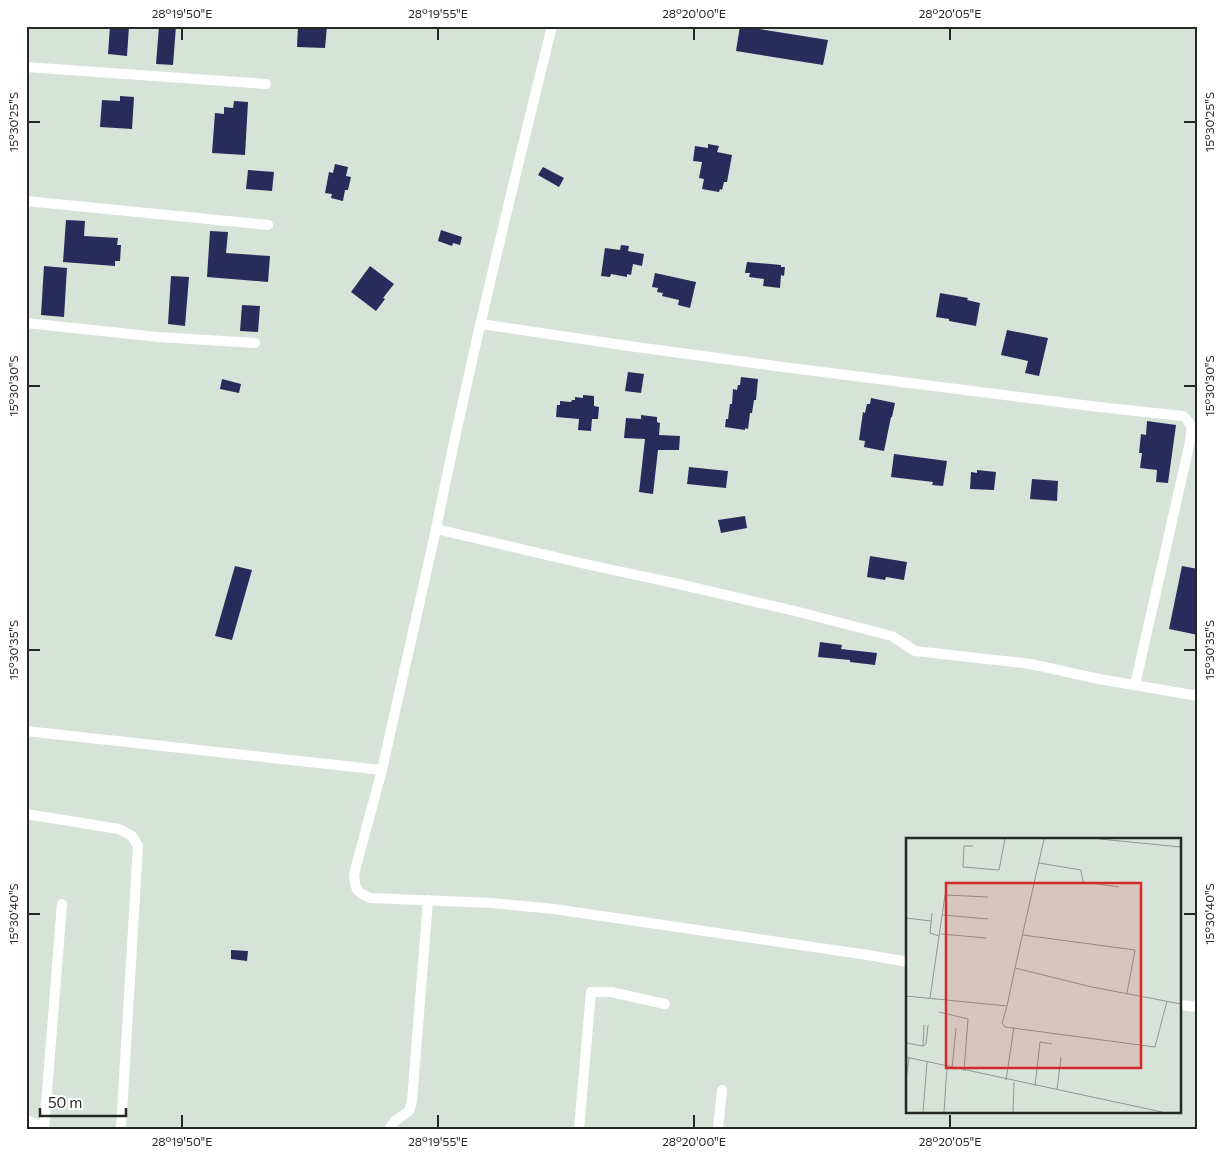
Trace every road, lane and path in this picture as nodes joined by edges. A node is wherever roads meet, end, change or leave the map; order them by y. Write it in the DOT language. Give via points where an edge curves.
graph roads {
  1 [pos="552,26"];
  2 [pos="26,67"];
  3 [pos="266,84"];
  4 [pos="26,201"];
  5 [pos="268,225"];
  6 [pos="26,323"];
  7 [pos="481,324"];
  8 [pos="254,343"];
  9 [pos="436,529"];
  10 [pos="1135,685"];
  11 [pos="1198,696"];
  12 [pos="26,731"];
  13 [pos="382,770"];
  14 [pos="26,814"];
  15 [pos="428,900"];
  16 [pos="62,904"];
  17 [pos="906,962"];
  18 [pos="665,1004"];
  19 [pos="1182,1005"];
  20 [pos="1198,1007"];
  21 [pos="722,1090"];
  22 [pos="26,1120"];
  23 [pos="44,1128"];
  24 [pos="121,1129"];
  25 [pos="389,1129"];
  26 [pos="579,1129"];
  27 [pos="718,1129"];
  1 -- 7 [label="street"];
  2 -- 3 [label="street"];
  4 -- 5 [label="street"];
  6 -- 8 [label="street"];
  7 -- 9 [label="street"];
  7 -- 10 [label="street" via="783,367 1183,416 1192,427 1189,446"];
  9 -- 10 [label="street" via="882,633 915,651 1031,664"];
  9 -- 13 [label="street"];
  10 -- 11 [label="street"];
  12 -- 13 [label="street"];
  13 -- 15 [label="street" via="354,874 355,886 360,894 371,898"];
  14 -- 24 [label="street" via="119,829 132,836 138,846"];
  15 -- 17 [label="street" via="554,908"];
  15 -- 25 [label="street" via="412,1101 409,1111"];
  16 -- 23 [label="street"];
  18 -- 26 [label="street" via="611,992 591,992"];
  19 -- 20 [label="street"];
  21 -- 27 [label="street"];
  22 -- 23 [label="street"];
}
